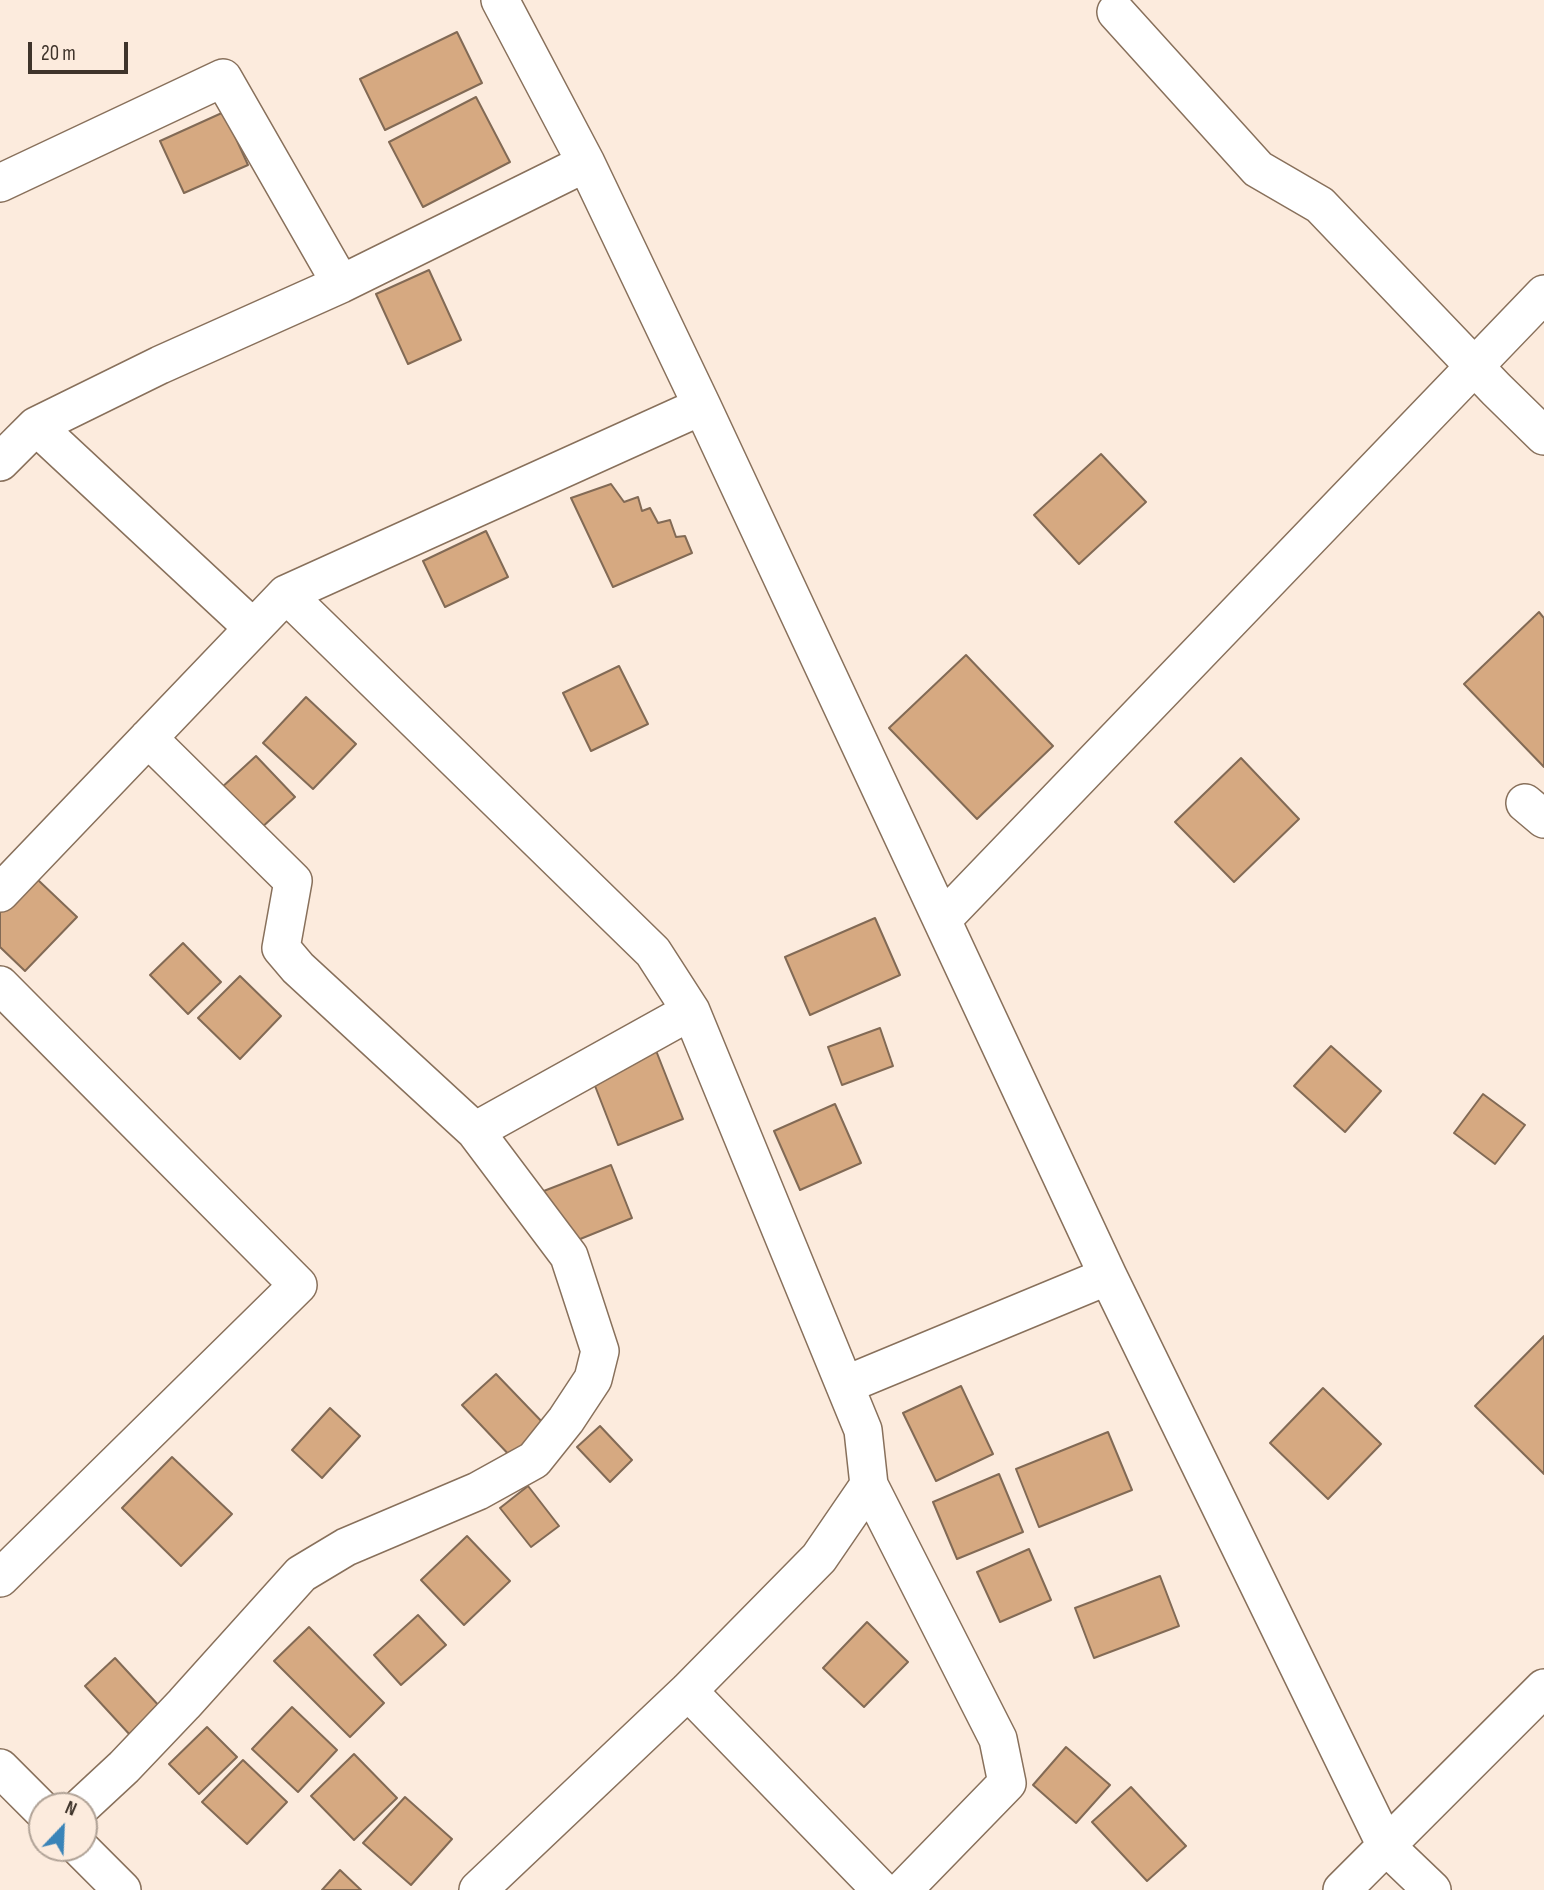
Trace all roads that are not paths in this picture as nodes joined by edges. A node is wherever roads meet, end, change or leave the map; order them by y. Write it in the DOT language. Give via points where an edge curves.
graph roads {
  1 [pos="500,0"];
  2 [pos="1116,12"];
  3 [pos="586,163"];
  4 [pos="0,183"];
  5 [pos="341,284"];
  6 [pos="1544,294"];
  7 [pos="1475,367"];
  8 [pos="702,406"];
  9 [pos="36,426"];
  10 [pos="1544,436"];
  11 [pos="0,462"];
  12 [pos="286,594"];
  13 [pos="253,628"];
  14 [pos="148,738"];
  15 [pos="0,893"];
  16 [pos="942,920"];
  17 [pos="0,985"];
  18 [pos="691,1012"];
  19 [pos="475,1131"];
  20 [pos="1108,1276"];
  21 [pos="845,1385"];
  22 [pos="869,1485"];
  23 [pos="0,1578"];
  24 [pos="1544,1688"];
  25 [pos="688,1691"];
  26 [pos="0,1768"];
  27 [pos="97,1792"];
  28 [pos="28,1796"];
  29 [pos="1386,1846"];
  30 [pos="94,1862"];
  31 [pos="122,1890"];
  32 [pos="478,1890"];
  33 [pos="881,1890"];
  34 [pos="903,1890"];
  35 [pos="1342,1890"];
  36 [pos="1432,1890"];
  1 -- 3 [label="street"];
  2 -- 7 [label="street" via="1258,169 1320,205"];
  3 -- 5 [label="street"];
  3 -- 8 [label="street"];
  4 -- 5 [label="street" via="223,78"];
  5 -- 9 [label="street"];
  6 -- 7 [label="street"];
  7 -- 10 [label="street"];
  7 -- 16 [label="street"];
  8 -- 12 [label="street"];
  8 -- 16 [label="street"];
  9 -- 11 [label="street"];
  9 -- 13 [label="street"];
  12 -- 13 [label="street"];
  12 -- 18 [label="street" via="653,952"];
  13 -- 14 [label="street"];
  14 -- 15 [label="street"];
  14 -- 19 [label="street" via="293,881 281,948"];
  16 -- 20 [label="street"];
  17 -- 23 [label="street" via="298,1285"];
  18 -- 19 [label="street"];
  18 -- 21 [label="street"];
  19 -- 27 [label="street" via="569,1256 600,1351 593,1379 534,1460 478,1492 346,1548 301,1574"];
  20 -- 21 [label="street"];
  20 -- 29 [label="street"];
  21 -- 22 [label="street" via="863,1430"];
  22 -- 25 [label="street" via="819,1558"];
  22 -- 34 [label="street" via="998,1739 1007,1783"];
  24 -- 29 [label="street"];
  25 -- 32 [label="street"];
  25 -- 33 [label="street"];
  26 -- 28 [label="street"];
  29 -- 35 [label="street"];
  29 -- 36 [label="street"];
  30 -- 31 [label="street"];
}
